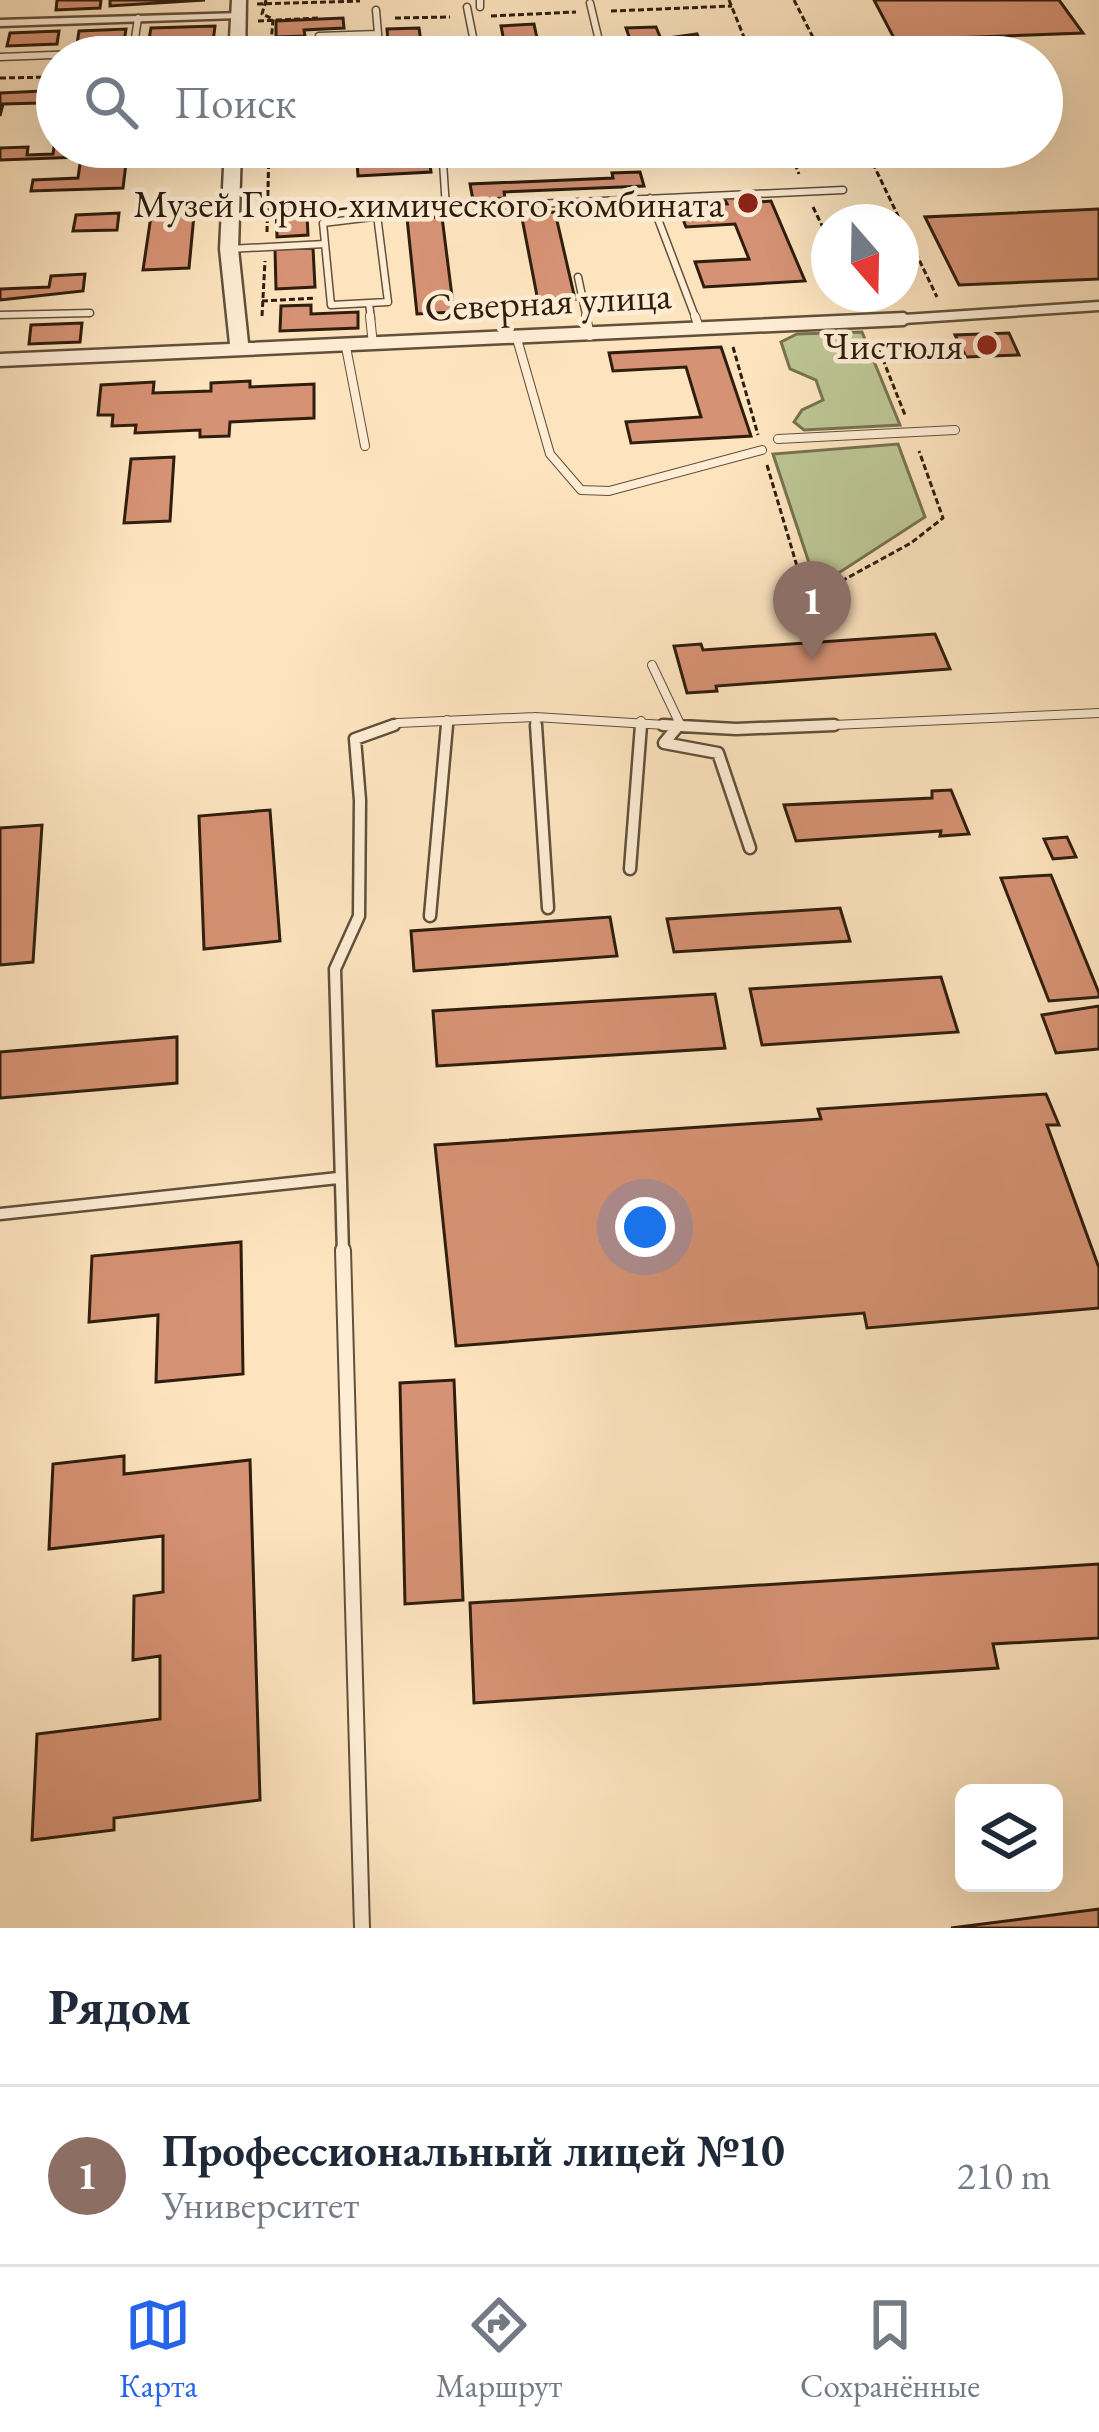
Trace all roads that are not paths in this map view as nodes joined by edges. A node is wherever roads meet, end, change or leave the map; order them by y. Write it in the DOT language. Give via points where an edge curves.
graph roads {
  1 [pos="239,7"];
  2 [pos="591,8"];
  3 [pos="468,12"];
  4 [pos="376,15"];
  5 [pos="138,18"];
  6 [pos="0,23"];
  7 [pos="378,34"];
  8 [pos="135,36"];
  9 [pos="320,36"];
  10 [pos="473,36"];
  11 [pos="598,36"];
  12 [pos="36,55"];
  13 [pos="0,57"];
  14 [pos="232,168"];
  15 [pos="443,168"];
  16 [pos="843,190"];
  17 [pos="650,198"];
  18 [pos="446,208"];
  19 [pos="377,215"];
  20 [pos="325,244"];
  21 [pos="229,249"];
  22 [pos="578,277"];
  23 [pos="368,303"];
  24 [pos="1099,306"];
  25 [pos="90,313"];
  26 [pos="0,314"];
  27 [pos="904,319"];
  28 [pos="700,330"];
  29 [pos="590,336"];
  30 [pos="517,339"];
  31 [pos="373,345"];
  32 [pos="346,347"];
  33 [pos="240,352"];
  34 [pos="0,360"];
  35 [pos="955,430"];
  36 [pos="778,439"];
  37 [pos="365,446"];
  38 [pos="762,450"];
  39 [pos="652,665"];
  40 [pos="1099,713"];
  41 [pos="536,717"];
  42 [pos="446,720"];
  43 [pos="641,721"];
  44 [pos="680,724"];
  45 [pos="750,848"];
  46 [pos="630,869"];
  47 [pos="548,908"];
  48 [pos="430,916"];
  49 [pos="338,1178"];
  50 [pos="0,1214"];
  51 [pos="362,1928"];
  1 -- 5 [label="street"];
  2 -- 11 [label="lane"];
  3 -- 10 [label="lane"];
  4 -- 7 [label="lane"];
  5 -- 6 [label="street"];
  5 -- 8 [label="lane"];
  7 -- 9 [label="lane"];
  12 -- 13 [label="lane"];
  14 -- 21 [label="street"];
  15 -- 18 [label="lane"];
  16 -- 17 [label="lane"];
  17 -- 18 [label="lane"];
  17 -- 28 [label="lane"];
  18 -- 19 [label="lane"];
  19 -- 20 [label="lane" via="323,223"];
  19 -- 23 [label="lane" via="388,302"];
  20 -- 21 [label="lane"];
  20 -- 23 [label="lane" via="331,304"];
  21 -- 33 [label="street"];
  22 -- 29 [label="lane"];
  23 -- 31 [label="lane"];
  24 -- 27 [label="street, Северная улица"];
  25 -- 26 [label="lane"];
  27 -- 28 [label="street, Северная улица"];
  28 -- 29 [label="street, Северная улица"];
  29 -- 30 [label="street, Северная улица"];
  30 -- 31 [label="street, Северная улица"];
  30 -- 38 [label="lane" via="550,454 580,490 609,491"];
  31 -- 32 [label="street, Северная улица"];
  32 -- 33 [label="street, Северная улица"];
  32 -- 37 [label="lane"];
  33 -- 34 [label="street, Северная улица"];
  35 -- 36 [label="lane"];
  39 -- 44 [label="lane"];
  40 -- 44 [label="lane" via="736,729"];
  41 -- 42 [label="lane"];
  41 -- 43 [label="lane"];
  41 -- 47 [label="lane"];
  42 -- 48 [label="lane"];
  42 -- 49 [label="lane" via="398,723 355,739 359,916 335,968"];
  43 -- 44 [label="lane"];
  43 -- 46 [label="lane"];
  44 -- 45 [label="lane" via="664,742 718,753"];
  49 -- 50 [label="lane"];
  49 -- 51 [label="lane"];
}
